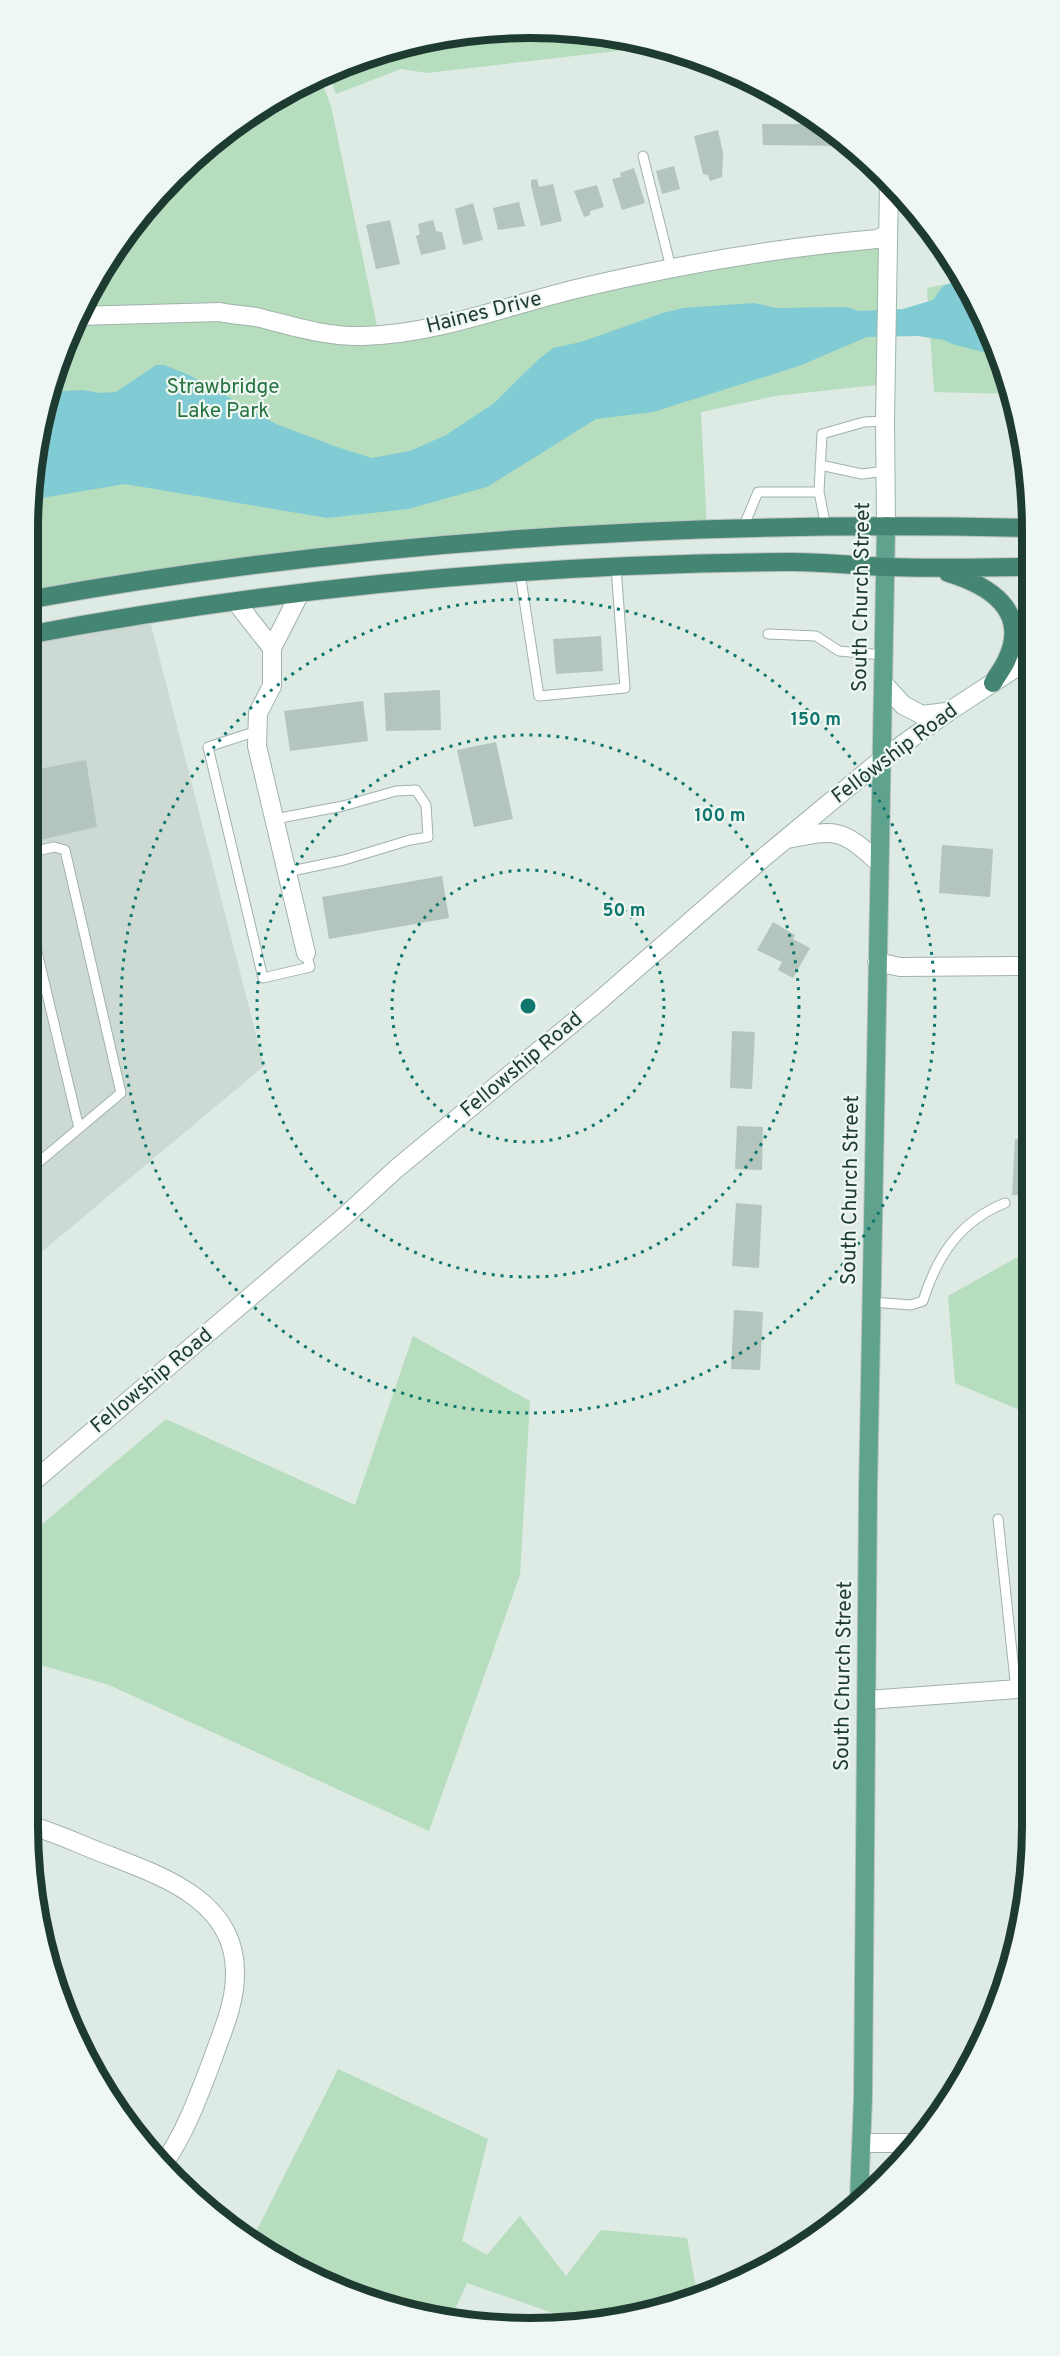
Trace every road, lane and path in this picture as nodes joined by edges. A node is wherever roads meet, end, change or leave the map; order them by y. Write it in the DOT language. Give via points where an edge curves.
graph roads {
  1 [pos="643,156"];
  2 [pos="889,193"];
  3 [pos="888,234"];
  4 [pos="671,268"];
  5 [pos="86,316"];
  6 [pos="885,421"];
  7 [pos="820,465"];
  8 [pos="886,471"];
  9 [pos="819,492"];
  10 [pos="826,526"];
  11 [pos="886,526"];
  12 [pos="743,528"];
  13 [pos="1022,528"];
  14 [pos="616,567"];
  15 [pos="886,567"];
  16 [pos="1022,567"];
  17 [pos="932,568"];
  18 [pos="520,573"];
  19 [pos="300,593"];
  20 [pos="38,598"];
  21 [pos="236,602"];
  22 [pos="38,632"];
  23 [pos="768,634"];
  24 [pos="272,648"];
  25 [pos="883,655"];
  26 [pos="1022,664"];
  27 [pos="993,683"];
  28 [pos="885,684"];
  29 [pos="948,712"];
  30 [pos="257,731"];
  31 [pos="881,760"];
  32 [pos="275,819"];
  33 [pos="785,840"];
  34 [pos="38,851"];
  35 [pos="879,863"];
  36 [pos="287,872"];
  37 [pos="306,953"];
  38 [pos="38,956"];
  39 [pos="877,962"];
  40 [pos="1022,966"];
  41 [pos="79,1128"];
  42 [pos="38,1162"];
  43 [pos="1005,1203"];
  44 [pos="872,1302"];
  45 [pos="38,1478"];
  46 [pos="998,1519"];
  47 [pos="1022,1676"];
  48 [pos="1022,1689"];
  49 [pos="867,1700"];
  50 [pos="38,1829"];
  51 [pos="907,2143"];
  52 [pos="861,2144"];
  53 [pos="167,2158"];
  54 [pos="860,2191"];
  1 -- 4 [label="lane"];
  2 -- 3 [label="street, South Church Street"];
  3 -- 4 [label="street, Haines Drive" via="877,239 776,249"];
  3 -- 6 [label="street, South Church Street"];
  4 -- 5 [label="street, Haines Drive" via="434,326 379,335 310,331 220,312"];
  6 -- 7 [label="lane" via="864,422 822,434"];
  6 -- 8 [label="street, South Church Street"];
  7 -- 8 [label="lane" via="862,474"];
  7 -- 9 [label="lane"];
  8 -- 11 [label="street, South Church Street"];
  9 -- 10 [label="lane"];
  9 -- 12 [label="lane" via="758,492"];
  10 -- 11 [label="highway"];
  10 -- 12 [label="highway"];
  11 -- 13 [label="highway"];
  11 -- 15 [label="main road, South Church Street"];
  12 -- 20 [label="highway" via="541,537 357,552 162,577"];
  14 -- 15 [label="highway" via="789,561"];
  14 -- 18 [label="highway"];
  14 -- 18 [label="lane" via="625,688 539,696"];
  15 -- 17 [label="highway"];
  15 -- 25 [label="main road, South Church Street"];
  16 -- 17 [label="highway"];
  17 -- 27 [label="highway" via="970,579 999,599 1007,610 1013,635 1008,657"];
  18 -- 19 [label="highway"];
  19 -- 21 [label="highway"];
  19 -- 24 [label="street"];
  21 -- 22 [label="highway"];
  21 -- 24 [label="street"];
  23 -- 25 [label="lane" via="816,636 839,651"];
  24 -- 30 [label="street" via="272,686 258,713"];
  25 -- 28 [label="main road, South Church Street"];
  26 -- 27 [label="street, Fellowship Road"];
  27 -- 29 [label="street, Fellowship Road"];
  28 -- 29 [label="street" via="903,705 922,715"];
  28 -- 31 [label="main road, South Church Street"];
  29 -- 31 [label="street, Fellowship Road"];
  30 -- 32 [label="street" via="257,746"];
  30 -- 37 [label="lane" via="208,747 263,978 310,967"];
  31 -- 33 [label="street, Fellowship Road"];
  31 -- 35 [label="main road, South Church Street"];
  32 -- 36 [label="street"];
  32 -- 36 [label="lane" via="396,791 416,790 426,805 428,837"];
  33 -- 35 [label="street" via="828,831 843,834"];
  33 -- 45 [label="street, Fellowship Road" via="598,1002 396,1168"];
  34 -- 41 [label="lane" via="54,847 65,850 121,1093"];
  35 -- 39 [label="main road, South Church Street"];
  36 -- 37 [label="street"];
  38 -- 41 [label="lane"];
  39 -- 40 [label="street" via="900,967"];
  39 -- 44 [label="main road, South Church Street"];
  41 -- 42 [label="lane"];
  43 -- 44 [label="lane" via="984,1211 963,1229 930,1279 923,1301 911,1305"];
  44 -- 49 [label="main road, South Church Street"];
  46 -- 47 [label="lane"];
  48 -- 49 [label="street"];
  49 -- 52 [label="main road, South Church Street"];
  50 -- 53 [label="street" via="175,1884 196,1896 225,1931 233,1952 232,1998 196,2100"];
  51 -- 52 [label="street"];
  52 -- 54 [label="main road, South Church Street"];
}
